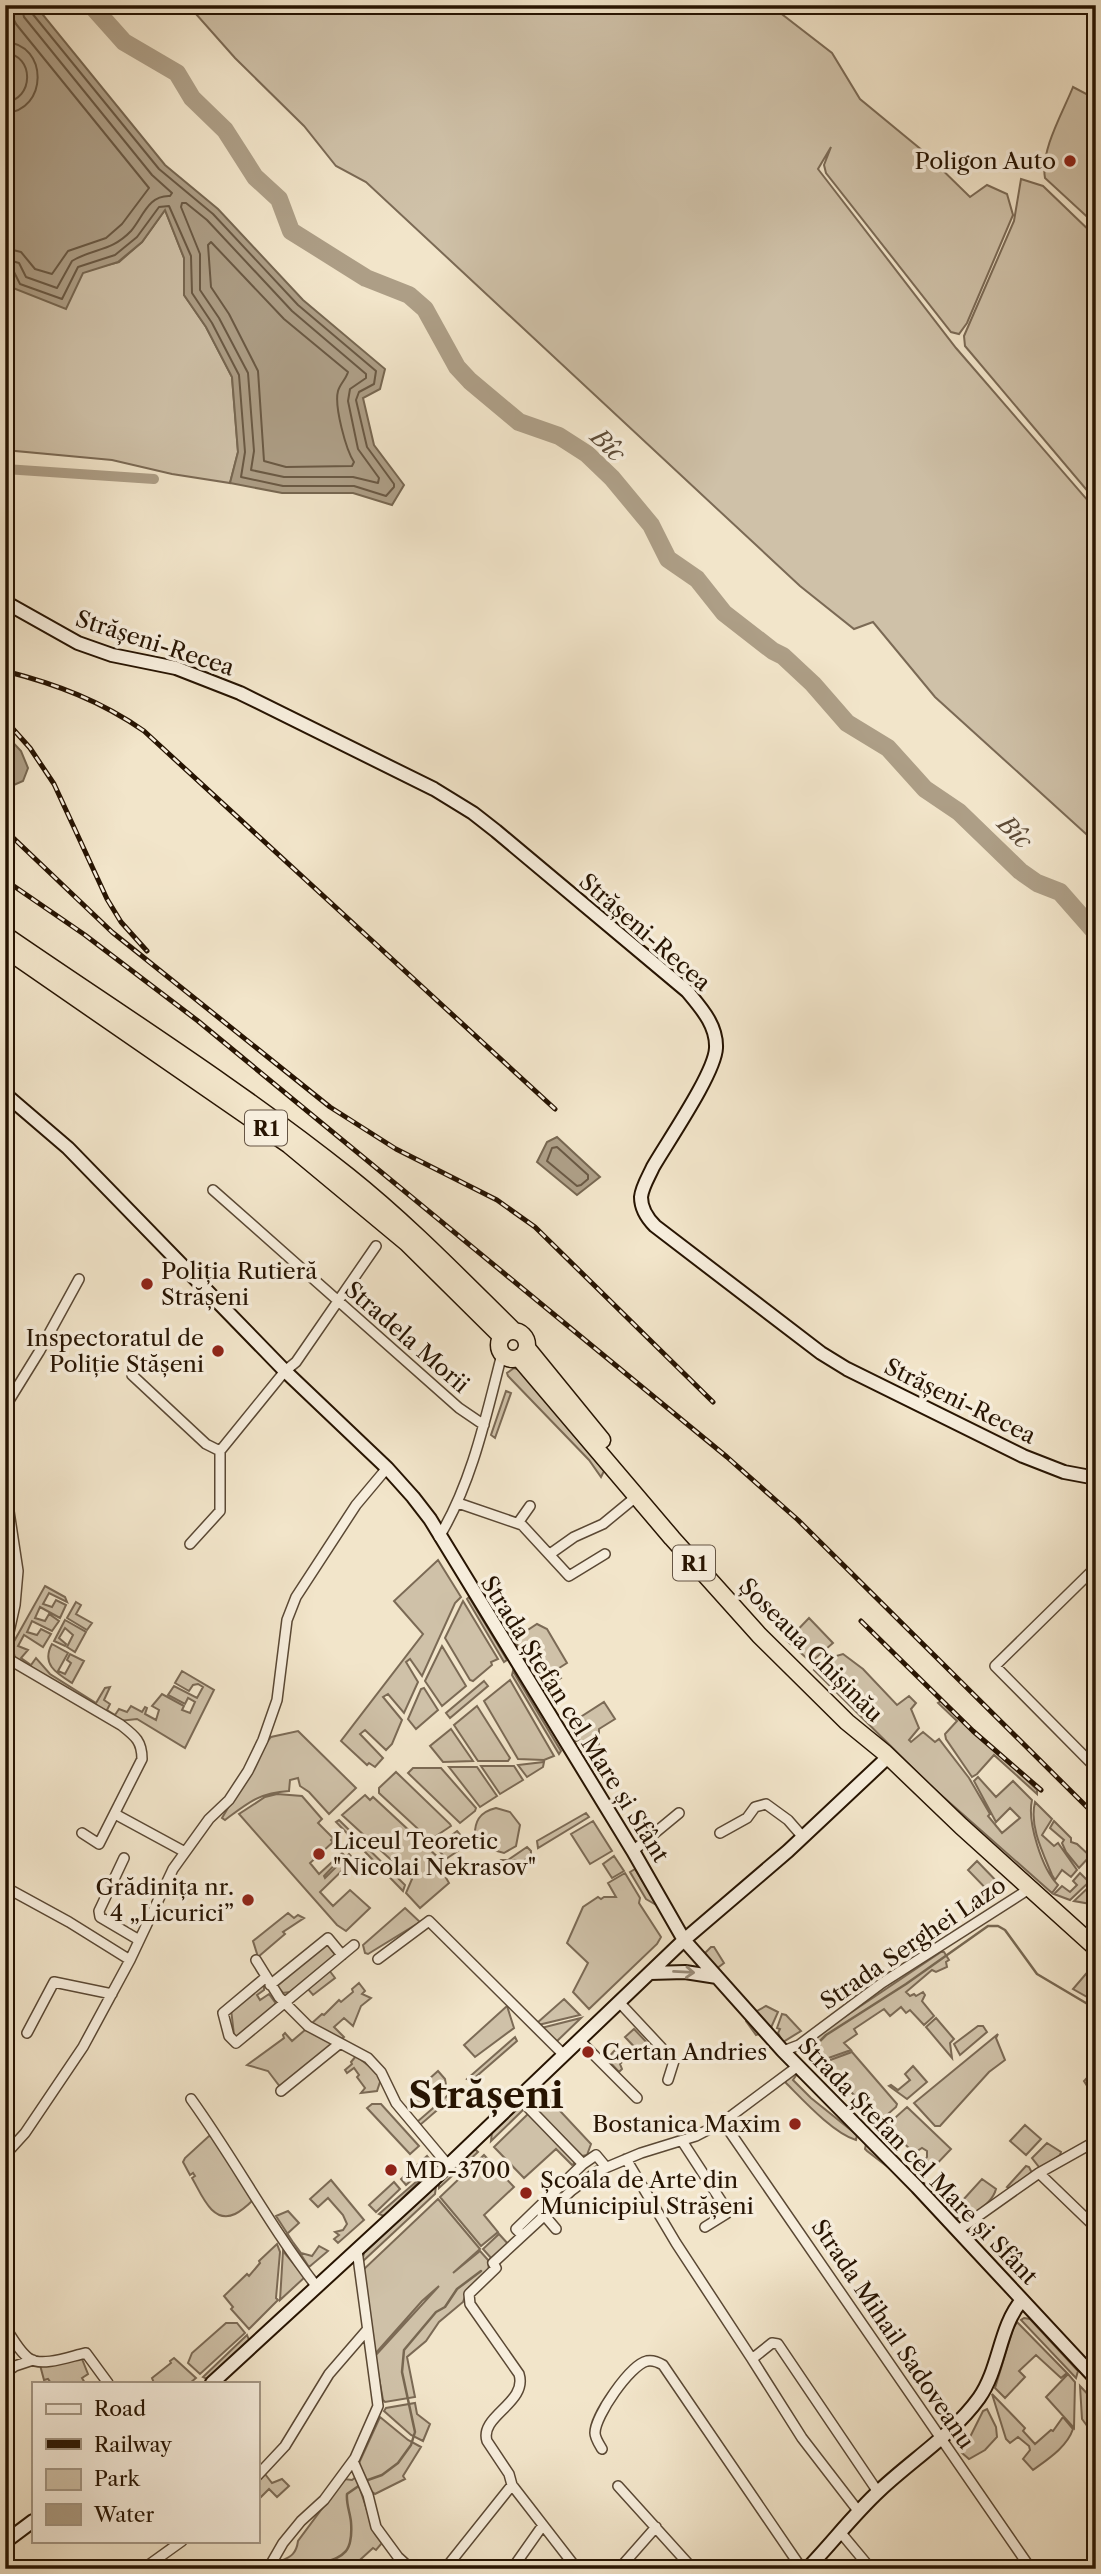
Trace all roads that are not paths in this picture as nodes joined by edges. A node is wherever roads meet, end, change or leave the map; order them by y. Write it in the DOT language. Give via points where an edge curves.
graph roads {
  1 [pos="5,602"];
  2 [pos="5,935"];
  3 [pos="5,949"];
  4 [pos="5,1094"];
  5 [pos="213,1190"];
  6 [pos="376,1246"];
  7 [pos="79,1279"];
  8 [pos="337,1301"];
  9 [pos="508,1334"];
  10 [pos="523,1353"];
  11 [pos="502,1354"];
  12 [pos="285,1371"];
  13 [pos="132,1376"];
  14 [pos="5,1407"];
  15 [pos="484,1425"];
  16 [pos="220,1451"];
  17 [pos="387,1468"];
  18 [pos="1096,1478"];
  19 [pos="5,1485"];
  20 [pos="637,1496"];
  21 [pos="458,1503"];
  22 [pos="530,1506"];
  23 [pos="517,1523"];
  24 [pos="439,1537"];
  25 [pos="190,1544"];
  26 [pos="550,1554"];
  27 [pos="605,1554"];
  28 [pos="1096,1567"];
  29 [pos="5,1650"];
  30 [pos="5,1657"];
  31 [pos="887,1755"];
  32 [pos="1096,1768"];
  33 [pos="679,1813"];
  34 [pos="115,1814"];
  35 [pos="82,1833"];
  36 [pos="720,1833"];
  37 [pos="802,1836"];
  38 [pos="633,1851"];
  39 [pos="185,1852"];
  40 [pos="124,1858"];
  41 [pos="5,1887"];
  42 [pos="1029,1889"];
  43 [pos="139,1940"];
  44 [pos="684,1940"];
  45 [pos="354,1945"];
  46 [pos="1096,1948"];
  47 [pos="342,1955"];
  48 [pos="378,1959"];
  49 [pos="130,1960"];
  50 [pos="256,1960"];
  51 [pos="650,1973"];
  52 [pos="717,1977"];
  53 [pos="268,1981"];
  54 [pos="112,1994"];
  55 [pos="285,2002"];
  56 [pos="619,2002"];
  57 [pos="27,2033"];
  58 [pos="579,2040"];
  59 [pos="339,2045"];
  60 [pos="783,2051"];
  61 [pos="564,2055"];
  62 [pos="798,2066"];
  63 [pos="668,2080"];
  64 [pos="281,2091"];
  65 [pos="519,2098"];
  66 [pos="637,2098"];
  67 [pos="191,2099"];
  68 [pos="723,2122"];
  69 [pos="682,2141"];
  70 [pos="1096,2141"];
  71 [pos="5,2155"];
  72 [pos="626,2159"];
  73 [pos="583,2164"];
  74 [pos="448,2165"];
  75 [pos="606,2167"];
  76 [pos="1039,2174"];
  77 [pos="545,2216"];
  78 [pos="705,2227"];
  79 [pos="1096,2228"];
  80 [pos="556,2229"];
  81 [pos="957,2231"];
  82 [pos="523,2235"];
  83 [pos="357,2250"];
  84 [pos="317,2287"];
  85 [pos="1022,2300"];
  86 [pos="5,2327"];
  87 [pos="367,2330"];
  88 [pos="752,2358"];
  89 [pos="33,2360"];
  90 [pos="5,2373"];
  91 [pos="1096,2379"];
  92 [pos="107,2382"];
  93 [pos="213,2382"];
  94 [pos="941,2438"];
  95 [pos="602,2449"];
  96 [pos="353,2461"];
  97 [pos="259,2474"];
  98 [pos="512,2485"];
  99 [pos="618,2486"];
  100 [pos="877,2492"];
  101 [pos="859,2512"];
  102 [pos="32,2522"];
  103 [pos="543,2525"];
  104 [pos="656,2527"];
  105 [pos="841,2532"];
  106 [pos="5,2542"];
  107 [pos="181,2542"];
  108 [pos="143,2569"];
  109 [pos="268,2569"];
  110 [pos="411,2569"];
  111 [pos="445,2569"];
  112 [pos="512,2569"];
  113 [pos="577,2569"];
  114 [pos="619,2569"];
  115 [pos="693,2569"];
  116 [pos="804,2569"];
  117 [pos="871,2569"];
  118 [pos="1031,2569"];
  1 -- 18 [label="main road, Strășeni-Recea" via="78,643 176,668 240,693 433,789 496,831 687,991 713,1028 713,1065 641,1196 654,1226 847,1369 1034,1461"];
  2 -- 9 [label="highway, R1" via="282,1125 349,1177 488,1305"];
  3 -- 9 [label="highway, R1" via="289,1144"];
  4 -- 12 [label="main road, Strada Ștefan cel Mare și Sfânt" via="68,1148"];
  5 -- 8 [label="street, Stradela Morii"];
  6 -- 8 [label="street"];
  7 -- 14 [label="street"];
  8 -- 12 [label="street"];
  8 -- 15 [label="street, Stradela Morii"];
  9 -- 10 [label="highway" via="523,1335"];
  9 -- 11 [label="highway" via="499,1346"];
  10 -- 11 [label="highway" via="510,1359"];
  10 -- 20 [label="highway, Șoseaua Chișinău / R1"];
  10 -- 31 [label="highway" via="686,1542"];
  11 -- 15 [label="street, Stradela Morii"];
  12 -- 16 [label="street"];
  12 -- 17 [label="main road, Strada Ștefan cel Mare și Sfânt"];
  13 -- 16 [label="street" via="206,1444"];
  15 -- 21 [label="street, Stradela Morii"];
  16 -- 25 [label="street" via="220,1511"];
  17 -- 24 [label="main road, Strada Ștefan cel Mare și Sfânt"];
  17 -- 39 [label="street" via="356,1505 296,1597 287,1620 277,1700 263,1741 229,1800"];
  19 -- 29 [label="street" via="18,1571"];
  20 -- 26 [label="street" via="603,1524"];
  20 -- 31 [label="highway, Șoseaua Chișinău / R1" via="760,1635"];
  21 -- 23 [label="street"];
  21 -- 24 [label="street, Stradela Morii"];
  22 -- 23 [label="street"];
  23 -- 26 [label="street"];
  24 -- 38 [label="main road, Strada Ștefan cel Mare și Sfânt"];
  26 -- 27 [label="street" via="569,1576"];
  28 -- 32 [label="street" via="995,1666"];
  30 -- 34 [label="street" via="137,1738 142,1759"];
  31 -- 37 [label="main road" via="866,1780"];
  31 -- 42 [label="highway, Șoseaua Chișinău / R1"];
  33 -- 38 [label="street"];
  34 -- 35 [label="street" via="99,1844"];
  34 -- 39 [label="street"];
  36 -- 37 [label="street" via="766,1804"];
  37 -- 44 [label="main road"];
  38 -- 44 [label="main road, Strada Ștefan cel Mare și Sfânt"];
  39 -- 43 [label="street"];
  40 -- 43 [label="street" via="100,1917"];
  41 -- 49 [label="street"];
  42 -- 46 [label="highway, Șoseaua Chișinău / R1"];
  42 -- 60 [label="street, Strada Serghei Lazo" via="882,1983 799,2045"];
  43 -- 49 [label="street"];
  44 -- 51 [label="main road"];
  44 -- 52 [label="main road, Strada Ștefan cel Mare și Sfânt"];
  45 -- 47 [label="street"];
  47 -- 53 [label="street" via="328,1938"];
  47 -- 55 [label="street"];
  48 -- 61 [label="street" via="429,1921"];
  49 -- 54 [label="street"];
  50 -- 53 [label="street"];
  51 -- 52 [label="main road, one-way"];
  51 -- 56 [label="main road"];
  52 -- 60 [label="main road, Strada Ștefan cel Mare și Sfânt"];
  53 -- 55 [label="street"];
  53 -- 55 [label="street" via="223,2013 229,2036 236,2043"];
  54 -- 57 [label="street" via="54,1982"];
  54 -- 71 [label="street" via="83,2048"];
  55 -- 59 [label="street" via="308,2026"];
  56 -- 58 [label="main road"];
  56 -- 63 [label="street" via="674,2061"];
  58 -- 61 [label="main road"];
  58 -- 66 [label="street"];
  59 -- 64 [label="street"];
  59 -- 74 [label="street" via="368,2058 381,2072 396,2104"];
  60 -- 62 [label="main road, Strada Ștefan cel Mare și Sfânt"];
  61 -- 65 [label="main road"];
  62 -- 68 [label="street"];
  62 -- 81 [label="main road, Strada Ștefan cel Mare și Sfânt"];
  65 -- 73 [label="street"];
  65 -- 74 [label="main road"];
  67 -- 84 [label="street"];
  68 -- 69 [label="street"];
  68 -- 94 [label="street, Strada Mihail Sadoveanu"];
  69 -- 72 [label="street"];
  69 -- 78 [label="street" via="727,2210"];
  70 -- 76 [label="street"];
  72 -- 75 [label="street"];
  72 -- 88 [label="street"];
  73 -- 75 [label="street" via="596,2155"];
  73 -- 82 [label="street" via="516,2229"];
  74 -- 83 [label="main road"];
  75 -- 77 [label="street"];
  76 -- 79 [label="street"];
  76 -- 81 [label="street"];
  77 -- 80 [label="street"];
  77 -- 82 [label="street"];
  81 -- 85 [label="main road, Strada Ștefan cel Mare și Sfânt"];
  82 -- 98 [label="street" via="468,2297 521,2378 517,2392 488,2426 486,2435"];
  83 -- 84 [label="main road"];
  83 -- 87 [label="street"];
  84 -- 93 [label="main road"];
  85 -- 91 [label="main road, Strada Ștefan cel Mare și Sfânt"];
  85 -- 94 [label="main road" via="981,2395"];
  86 -- 89 [label="street"];
  87 -- 96 [label="street" via="378,2406"];
  87 -- 97 [label="street" via="329,2374 285,2446"];
  88 -- 100 [label="street" via="772,2343 778,2344"];
  88 -- 101 [label="street" via="802,2438"];
  89 -- 90 [label="street"];
  89 -- 92 [label="street" via="86,2353"];
  94 -- 100 [label="main road"];
  94 -- 118 [label="street, Strada Mihail Sadoveanu"];
  95 -- 116 [label="street" via="595,2433 597,2425 619,2386 647,2361 663,2365"];
  96 -- 109 [label="street" via="283,2543"];
  96 -- 110 [label="street" via="376,2528"];
  98 -- 103 [label="street"];
  98 -- 111 [label="street"];
  99 -- 104 [label="street"];
  100 -- 101 [label="main road"];
  101 -- 105 [label="main road"];
  102 -- 106 [label="main road"];
  103 -- 112 [label="street"];
  103 -- 113 [label="street"];
  104 -- 114 [label="street"];
  104 -- 115 [label="street"];
  105 -- 116 [label="main road"];
  105 -- 117 [label="street"];
  107 -- 108 [label="street"];
}
